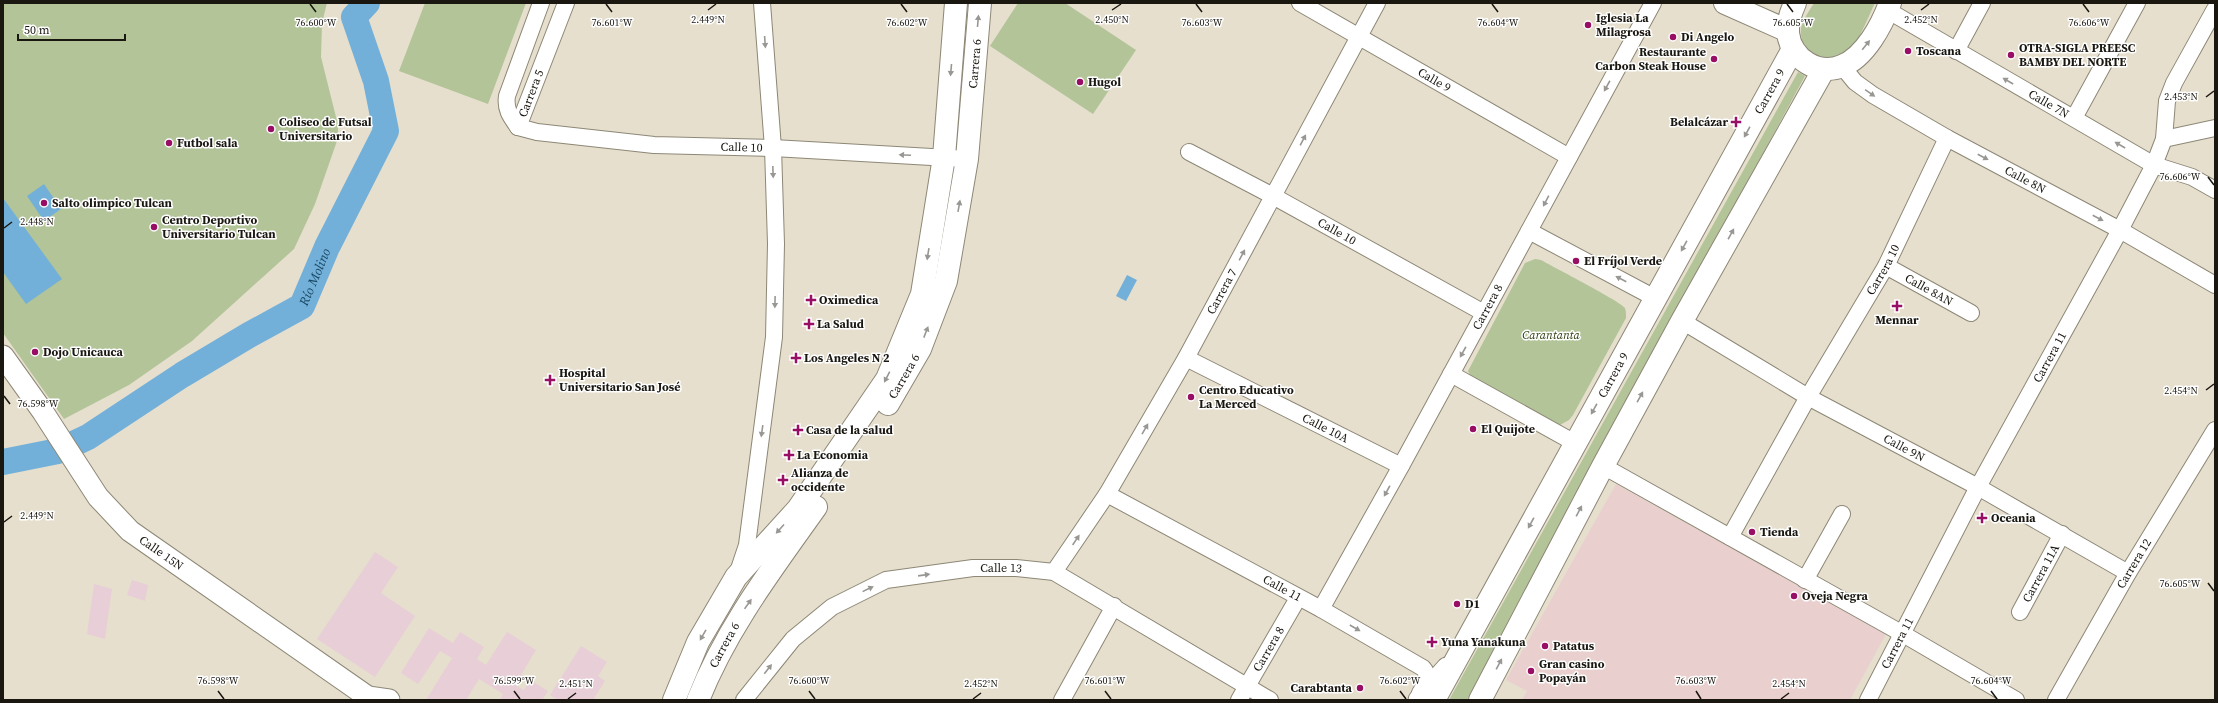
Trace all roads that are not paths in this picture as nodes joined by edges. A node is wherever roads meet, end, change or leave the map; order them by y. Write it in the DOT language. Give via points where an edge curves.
graph roads {
  1 [pos="542,3"];
  2 [pos="566,3"];
  3 [pos="762,3"];
  4 [pos="956,3"];
  5 [pos="980,3"];
  6 [pos="1300,3"];
  7 [pos="1377,3"];
  8 [pos="1653,3"];
  9 [pos="1725,3"];
  10 [pos="1795,3"];
  11 [pos="1982,3"];
  12 [pos="2137,3"];
  13 [pos="1888,7"];
  14 [pos="2215,9"];
  15 [pos="1358,37"];
  16 [pos="1790,40"];
  17 [pos="1956,51"];
  18 [pos="1833,67"];
  19 [pos="2074,118"];
  20 [pos="518,127"];
  21 [pos="2215,128"];
  22 [pos="1947,138"];
  23 [pos="2164,139"];
  24 [pos="772,148"];
  25 [pos="1188,152"];
  26 [pos="944,157"];
  27 [pos="1569,157"];
  28 [pos="967,159"];
  29 [pos="2154,165"];
  30 [pos="2215,190"];
  31 [pos="1273,196"];
  32 [pos="2120,230"];
  33 [pos="1529,231"];
  34 [pos="1886,266"];
  35 [pos="2215,284"];
  36 [pos="1655,298"];
  37 [pos="1484,313"];
  38 [pos="1971,313"];
  39 [pos="1682,321"];
  40 [pos="3,356"];
  41 [pos="1186,358"];
  42 [pos="1451,374"];
  43 [pos="1808,396"];
  44 [pos="2215,430"];
  45 [pos="1574,443"];
  46 [pos="1401,466"];
  47 [pos="1603,466"];
  48 [pos="1978,487"];
  49 [pos="1107,494"];
  50 [pos="1842,514"];
  51 [pos="2062,534"];
  52 [pos="1730,537"];
  53 [pos="1054,572"];
  54 [pos="2128,573"];
  55 [pos="736,577"];
  56 [pos="1805,580"];
  57 [pos="1298,598"];
  58 [pos="1114,606"];
  59 [pos="1321,609"];
  60 [pos="2020,612"];
  61 [pos="1903,634"];
  62 [pos="1455,661"];
  63 [pos="1243,694"];
  64 [pos="367,699"];
  65 [pos="1482,699"];
  66 [pos="389,700"];
  67 [pos="674,700"];
  68 [pos="698,700"];
  69 [pos="744,700"];
  70 [pos="1062,700"];
  71 [pos="1270,700"];
  72 [pos="1418,700"];
  73 [pos="1434,700"];
  74 [pos="1868,700"];
  75 [pos="2016,700"];
  76 [pos="2056,700"];
  1 -- 20 [label="street, Carrera 5" via="507,96 508,113"];
  2 -- 20 [label="street, Carrera 5"];
  3 -- 24 [label="street, Carrera 6, one-way"];
  4 -- 26 [label="main road, Carrera 6, one-way"];
  28 -- 5 [label="main road, Carrera 6, one-way"];
  6 -- 15 [label="street, Calle 9"];
  7 -- 15 [label="street, Carrera 7"];
  8 -- 27 [label="street, Carrera 8, one-way"];
  9 -- 16 [label="main road"];
  10 -- 16 [label="main road, Carrera 9" via="1790,17"];
  11 -- 17 [label="street"];
  12 -- 19 [label="street"];
  13 -- 17 [label="street, Calle 7N"];
  18 -- 13 [label="main road, one-way" via="1852,60 1866,45"];
  14 -- 23 [label="street, Carrera 11" via="2174,83 2167,101"];
  15 -- 27 [label="street, Calle 9"];
  31 -- 15 [label="street, Carrera 7, one-way"];
  16 -- 18 [label="main road" via="1805,62"];
  16 -- 36 [label="main road, Carrera 9, one-way"];
  19 -- 17 [label="street, Calle 7N, one-way"];
  18 -- 22 [label="street, Calle 8N, one-way" via="1873,95"];
  39 -- 18 [label="main road, one-way"];
  29 -- 19 [label="street, Calle 7N, one-way"];
  20 -- 24 [label="street, Calle 10" via="537,132 654,144"];
  21 -- 23 [label="street"];
  22 -- 32 [label="street, Calle 8N, one-way"];
  22 -- 34 [label="street, Carrera 10"];
  23 -- 29 [label="street, Carrera 11"];
  26 -- 24 [label="street, Calle 10, one-way"];
  24 -- 55 [label="street, Carrera 6, one-way" via="776,244 774,338 747,545"];
  25 -- 31 [label="street, Calle 10"];
  26 -- 28 [label="street, Calle 10"];
  26 -- 55 [label="main road, Carrera 6, one-way" via="922,294 887,379 798,509"];
  27 -- 33 [label="street, Carrera 8, one-way"];
  68 -- 28 [label="main road, Carrera 6, one-way" via="742,612 897,391 920,349 946,281"];
  29 -- 30 [label="street, Calle 7N" via="2192,177"];
  29 -- 32 [label="street, Carrera 11"];
  31 -- 37 [label="street, Calle 10"];
  41 -- 31 [label="street, Carrera 7, one-way"];
  32 -- 35 [label="street, Calle 8N"];
  32 -- 48 [label="street, Carrera 11"];
  36 -- 33 [label="street, one-way"];
  33 -- 37 [label="street, Carrera 8"];
  34 -- 38 [label="street, Calle 8AN"];
  34 -- 43 [label="street, Carrera 10"];
  36 -- 45 [label="main road, Carrera 9, one-way"];
  37 -- 42 [label="street, Carrera 8, one-way"];
  39 -- 43 [label="street, Calle 9N"];
  47 -- 39 [label="main road, one-way"];
  40 -- 64 [label="street, Calle 15N" via="98,496 130,531"];
  41 -- 46 [label="street, Calle 10A"];
  49 -- 41 [label="street, Carrera 7, one-way"];
  42 -- 45 [label="street"];
  42 -- 46 [label="street, Carrera 8"];
  43 -- 48 [label="street, Calle 9N"];
  43 -- 52 [label="street, Carrera 10"];
  44 -- 54 [label="street, Carrera 12"];
  45 -- 62 [label="main road, Carrera 9, one-way"];
  46 -- 59 [label="street, Carrera 8, one-way"];
  47 -- 52 [label="street"];
  65 -- 47 [label="main road, one-way"];
  48 -- 51 [label="street, Calle 9N"];
  48 -- 61 [label="street, Carrera 11"];
  53 -- 49 [label="street, Carrera 7, one-way"];
  49 -- 57 [label="street, Calle 11"];
  50 -- 56 [label="street"];
  51 -- 54 [label="street, Calle 9N"];
  51 -- 60 [label="street, Carrera 11A"];
  52 -- 56 [label="street"];
  53 -- 58 [label="street, Calle 13"];
  69 -- 53 [label="street, Calle 13, one-way" via="793,639 832,607 886,580 974,568 1016,568"];
  54 -- 76 [label="street, Carrera 12"];
  55 -- 67 [label="main road, Carrera 6, one-way" via="698,642"];
  56 -- 61 [label="street"];
  57 -- 59 [label="street, Calle 11"];
  57 -- 63 [label="street, Carrera 8"];
  58 -- 63 [label="street, Calle 13"];
  58 -- 70 [label="street"];
  59 -- 72 [label="street, Calle 11, one-way" via="1423,668 1428,673 1428,678"];
  61 -- 74 [label="street, Carrera 11"];
  61 -- 75 [label="street"];
  62 -- 72 [label="street, Calle 11" via="1436,678"];
  62 -- 73 [label="main road, Carrera 9"];
  63 -- 71 [label="street, Calle 13"];
  64 -- 66 [label="street"];
}
